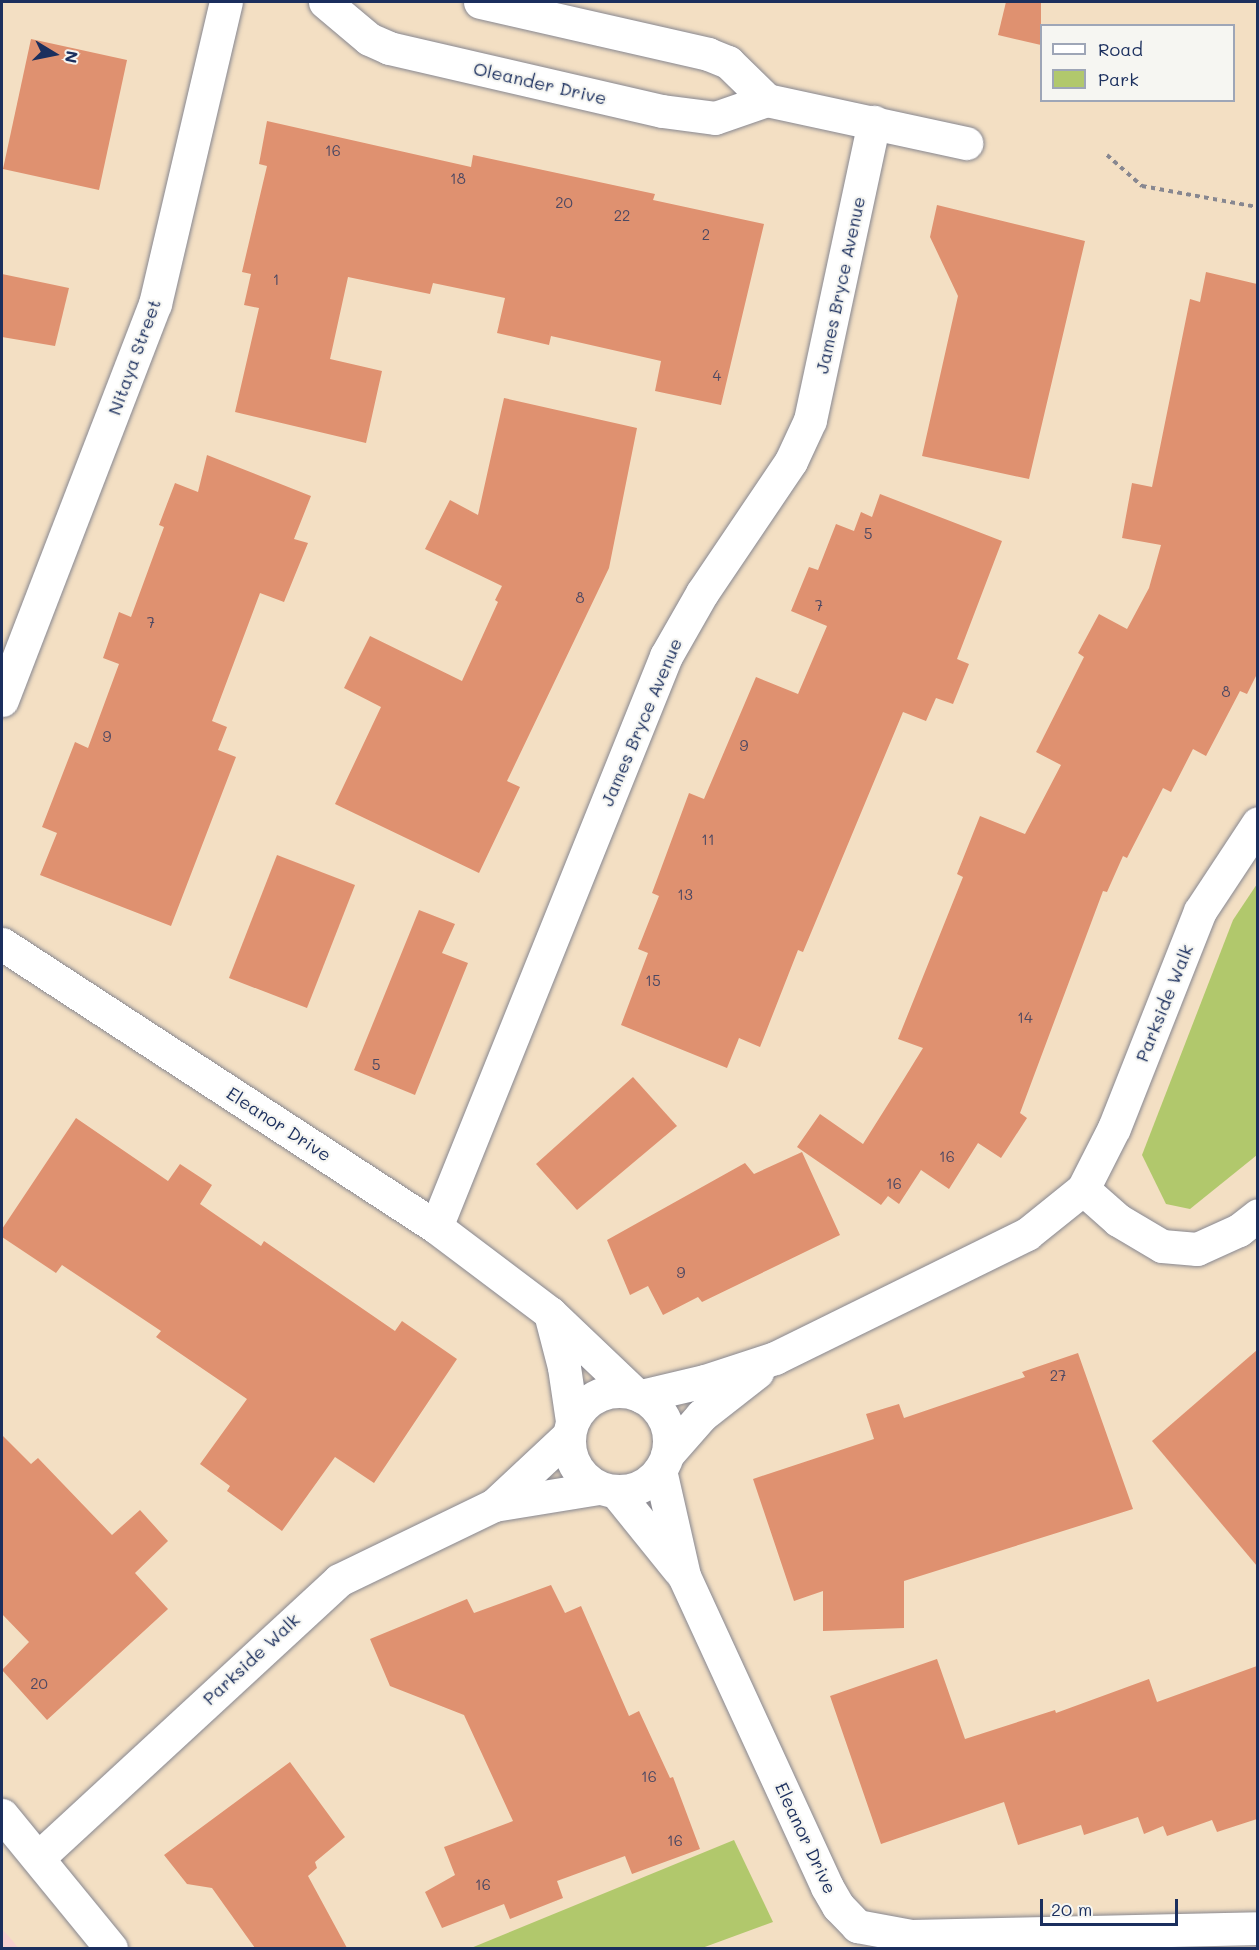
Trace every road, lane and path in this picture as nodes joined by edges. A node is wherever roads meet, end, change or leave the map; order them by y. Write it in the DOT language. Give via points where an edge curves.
graph roads {
  1 [pos="226,2"];
  2 [pos="325,2"];
  3 [pos="480,2"];
  4 [pos="767,100"];
  5 [pos="874,122"];
  6 [pos="966,143"];
  7 [pos="1107,155"];
  8 [pos="1257,207"];
  9 [pos="2,700"];
  10 [pos="1257,823"];
  11 [pos="2,944"];
  12 [pos="1083,1189"];
  13 [pos="1257,1215"];
  14 [pos="436,1227"];
  15 [pos="550,1313"];
  16 [pos="775,1358"];
  17 [pos="637,1394"];
  18 [pos="570,1429"];
  19 [pos="664,1463"];
  20 [pos="607,1490"];
  21 [pos="494,1505"];
  22 [pos="684,1576"];
  23 [pos="2,1815"];
  24 [pos="39,1857"];
  25 [pos="1257,1928"];
  26 [pos="111,1948"];
  1 -- 9 [label="street, Nitaya Street" via="155,304"];
  2 -- 4 [label="street, Oleander Drive" via="369,39 389,48 662,111 716,118"];
  3 -- 4 [label="street" via="708,54 728,62"];
  4 -- 5 [label="street"];
  5 -- 6 [label="street"];
  5 -- 14 [label="street, James Bryce Avenue" via="810,420 792,461 702,593 666,656"];
  7 -- 8 [label="path" via="1143,186"];
  10 -- 12 [label="street, Parkside Walk" via="1200,911 1114,1128"];
  11 -- 14 [label="street, Eleanor Drive"];
  12 -- 13 [label="street" via="1118,1220 1162,1246 1197,1249 1239,1230"];
  12 -- 16 [label="street, Parkside Walk" via="1028,1234"];
  14 -- 15 [label="street, Eleanor Drive"];
  15 -- 17 [label="street, Eleanor Drive"];
  15 -- 18 [label="street" via="564,1367"];
  16 -- 17 [label="street, Parkside Walk" via="705,1381"];
  16 -- 19 [label="street, Parkside Walk" via="702,1416"];
  17 -- 18 [label="street" via="619,1390 591,1398"];
  17 -- 19 [label="street" via="658,1408 666,1421 670,1438"];
  18 -- 20 [label="street" via="574,1465"];
  18 -- 21 [label="street, Parkside Walk"];
  19 -- 20 [label="street" via="649,1482"];
  19 -- 22 [label="street, Eleanor Drive"];
  20 -- 21 [label="street, Parkside Walk"];
  20 -- 22 [label="street, Eleanor Drive"];
  21 -- 24 [label="street, Parkside Walk" via="339,1580"];
  22 -- 25 [label="street, Eleanor Drive" via="827,1887 857,1926 911,1936"];
  23 -- 24 [label="street"];
  24 -- 26 [label="street"];
}
